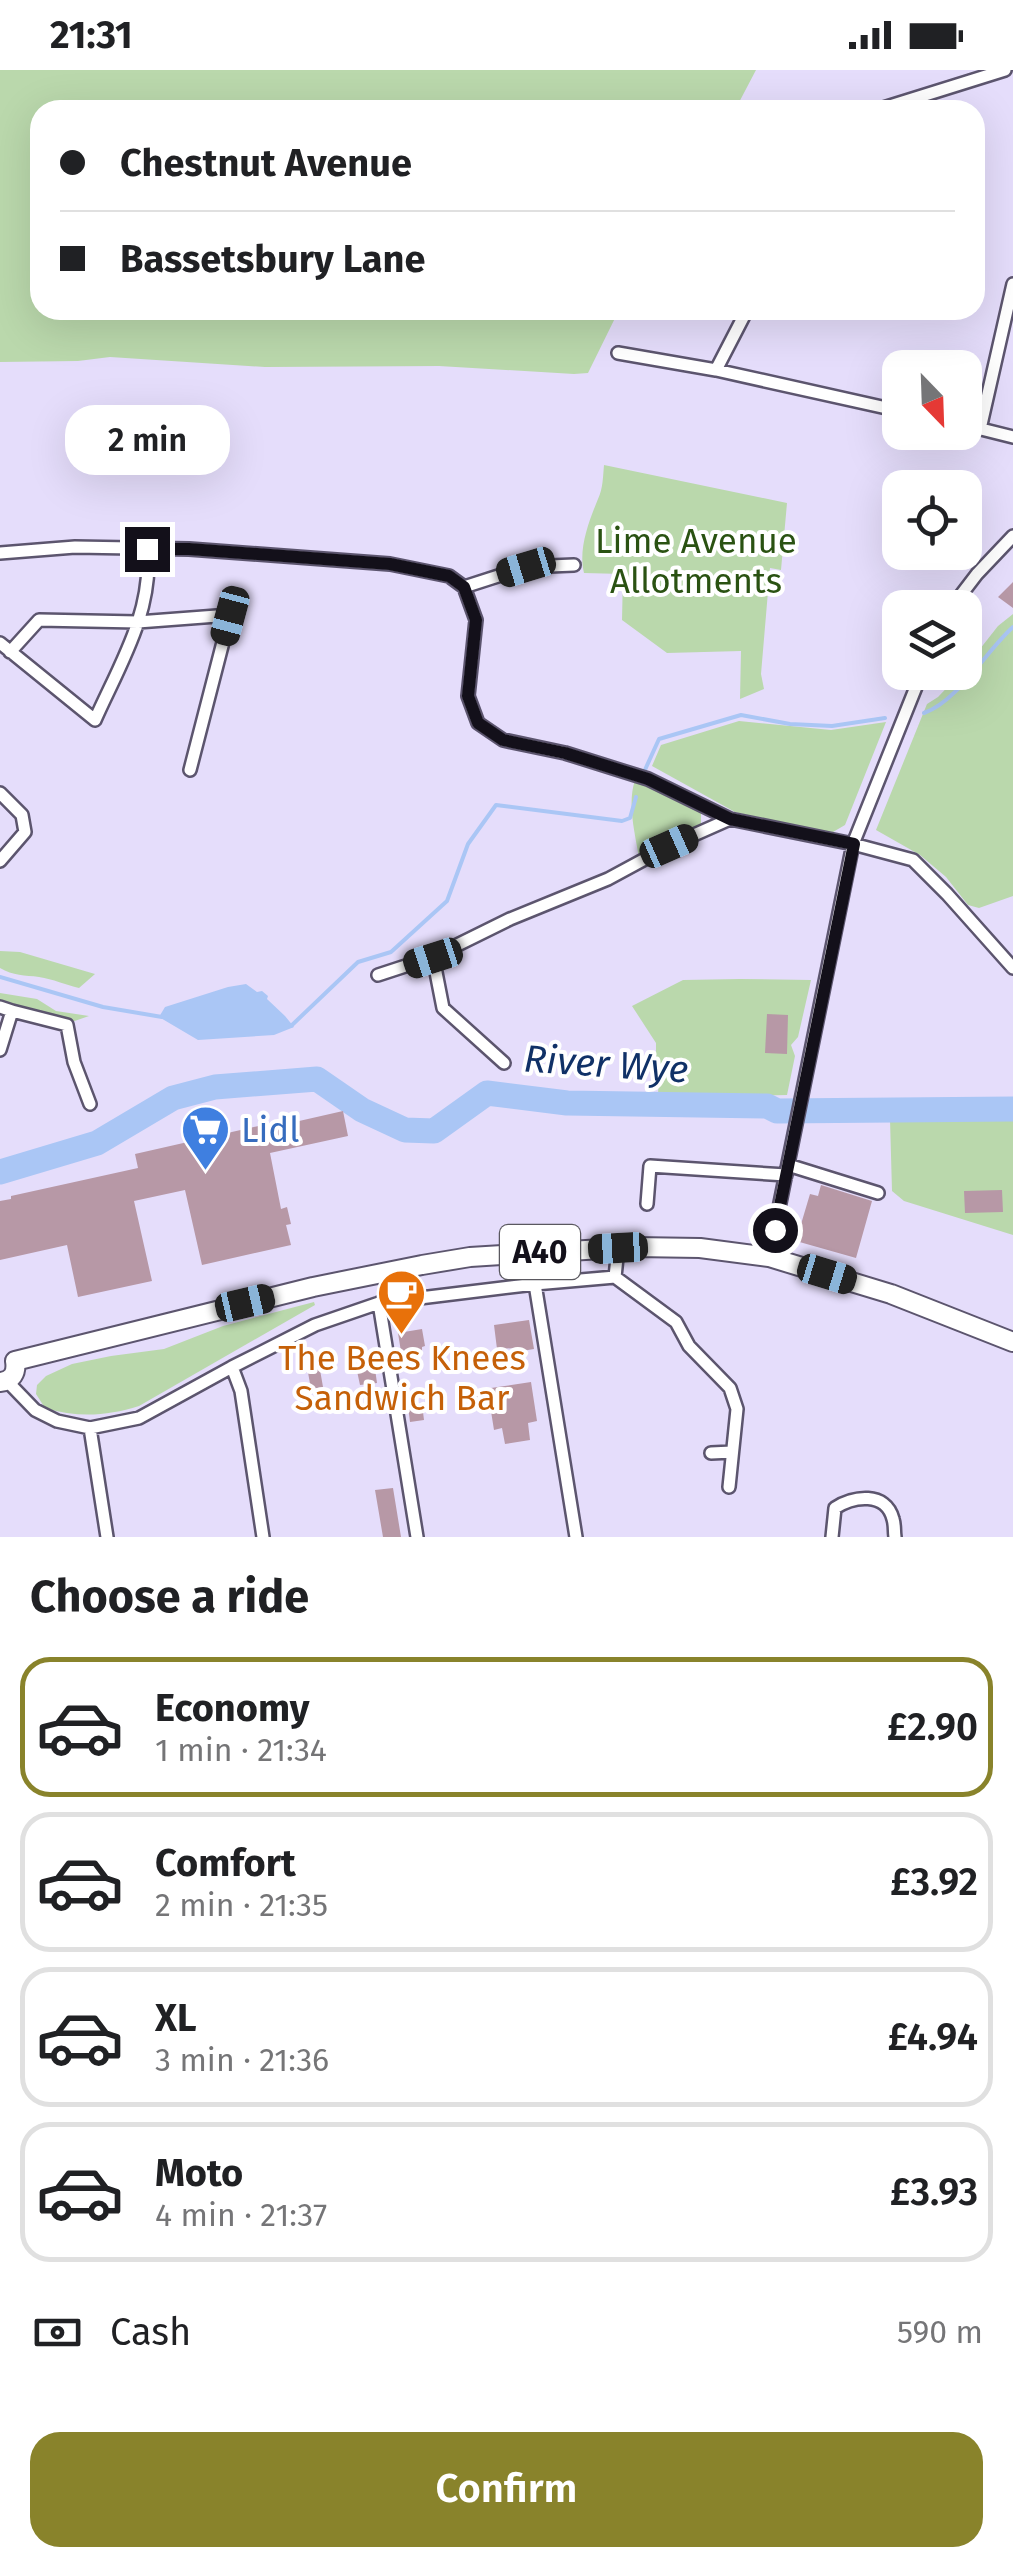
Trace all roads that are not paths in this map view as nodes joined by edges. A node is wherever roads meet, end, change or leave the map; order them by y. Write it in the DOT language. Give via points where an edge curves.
graph roads {
  1 [pos="1005,70"];
  2 [pos="908,100"];
  3 [pos="1013,284"];
  4 [pos="742,320"];
  5 [pos="618,352"];
  6 [pos="716,370"];
  7 [pos="882,407"];
  8 [pos="982,419"];
  9 [pos="982,429"];
  10 [pos="1013,437"];
  11 [pos="1013,536"];
  12 [pos="147,549"];
  13 [pos="0,554"];
  14 [pos="574,565"];
  15 [pos="464,587"];
  16 [pos="965,590"];
  17 [pos="138,622"];
  18 [pos="5,648"];
  19 [pos="915,690"];
  20 [pos="190,770"];
  21 [pos="0,793"];
  22 [pos="730,819"];
  23 [pos="854,844"];
  24 [pos="0,861"];
  25 [pos="433,958"];
  26 [pos="1013,968"];
  27 [pos="378,975"];
  28 [pos="6,1009"];
  29 [pos="0,1050"];
  30 [pos="504,1063"];
  31 [pos="90,1104"];
  32 [pos="787,1170"];
  33 [pos="878,1193"];
  34 [pos="648,1204"];
  35 [pos="618,1248"];
  36 [pos="769,1257"];
  37 [pos="615,1277"];
  38 [pos="535,1284"];
  39 [pos="379,1303"];
  40 [pos="1013,1342"];
  41 [pos="8,1356"];
  42 [pos="232,1367"];
  43 [pos="4,1381"];
  44 [pos="90,1428"];
  45 [pos="732,1452"];
  46 [pos="711,1453"];
  47 [pos="729,1487"];
  48 [pos="107,1537"];
  49 [pos="263,1537"];
  50 [pos="417,1537"];
  51 [pos="576,1537"];
  52 [pos="832,1537"];
  53 [pos="895,1537"];
  1 -- 2 [label="street"];
  3 -- 8 [label="street"];
  4 -- 6 [label="street"];
  5 -- 6 [label="street"];
  6 -- 7 [label="street"];
  9 -- 10 [label="street"];
  11 -- 16 [label="street"];
  12 -- 13 [label="street"];
  12 -- 15 [label="street" via="390,564 449,576"];
  12 -- 17 [label="street"];
  14 -- 15 [label="street" via="526,567"];
  15 -- 22 [label="street" via="476,620 468,696 478,723 503,740 648,779"];
  17 -- 18 [label="street" via="39,620"];
  17 -- 18 [label="street" via="95,720"];
  17 -- 20 [label="street" via="230,616"];
  19 -- 23 [label="street"];
  21 -- 24 [label="street" via="22,815 24,832"];
  22 -- 23 [label="street"];
  22 -- 25 [label="street"];
  23 -- 26 [label="street" via="914,860"];
  23 -- 32 [label="street"];
  25 -- 27 [label="street"];
  25 -- 30 [label="street" via="443,1008"];
  28 -- 29 [label="street"];
  28 -- 31 [label="street" via="67,1025"];
  32 -- 33 [label="street"];
  32 -- 34 [label="street" via="650,1166"];
  32 -- 36 [label="street"];
  35 -- 36 [label="main road, A40"];
  35 -- 37 [label="street"];
  35 -- 41 [label="main road, A40" via="422,1265"];
  36 -- 40 [label="main road, A40"];
  37 -- 38 [label="street"];
  37 -- 45 [label="street" via="676,1322 689,1346 730,1388 737,1409"];
  38 -- 39 [label="street"];
  38 -- 51 [label="street"];
  39 -- 42 [label="street" via="315,1325"];
  39 -- 50 [label="street"];
  41 -- 43 [label="main road, A40" via="16,1368"];
  42 -- 44 [label="street" via="139,1418"];
  42 -- 49 [label="street"];
  43 -- 44 [label="street" via="35,1410"];
  44 -- 48 [label="street"];
  45 -- 46 [label="street"];
  45 -- 47 [label="street"];
  52 -- 53 [label="street" via="834,1508 866,1498 883,1502"];
}
